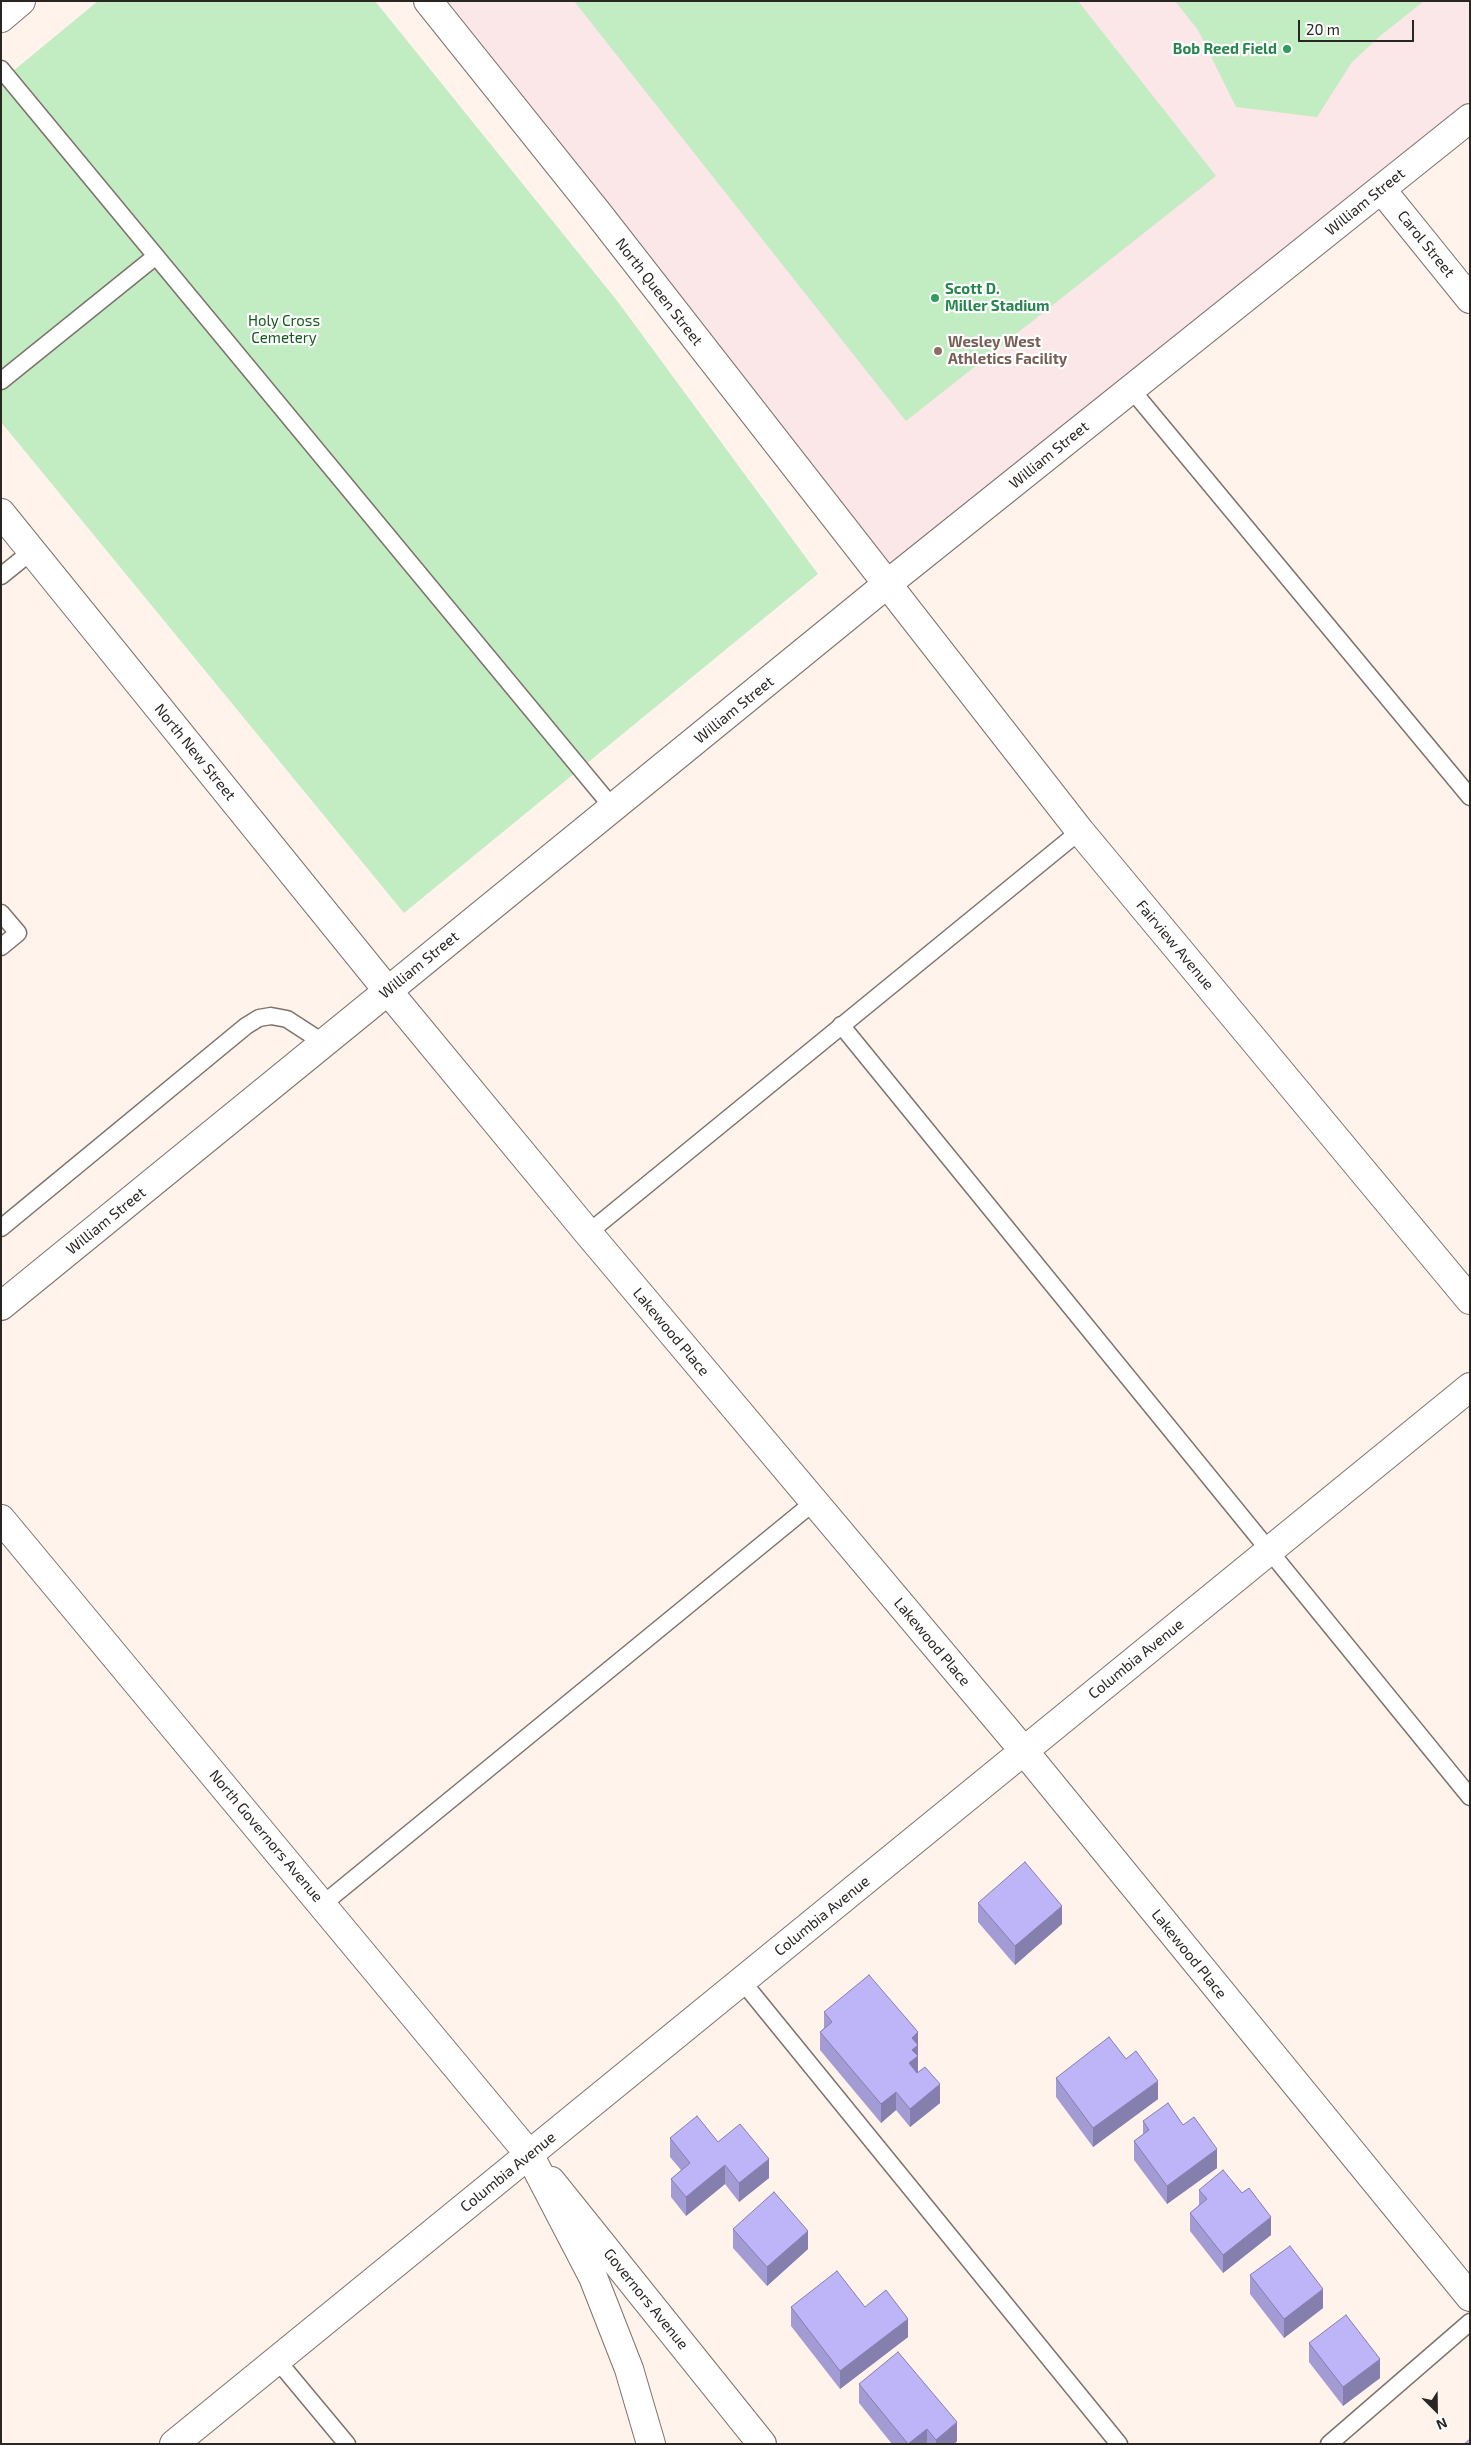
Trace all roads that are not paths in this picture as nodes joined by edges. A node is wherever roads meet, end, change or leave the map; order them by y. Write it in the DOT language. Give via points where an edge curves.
graph roads {
  1 [pos="21,1"];
  2 [pos="428,1"];
  3 [pos="1,18"];
  4 [pos="1,69"];
  5 [pos="1470,118"];
  6 [pos="1381,189"];
  7 [pos="156,256"];
  8 [pos="1470,299"];
  9 [pos="1,381"];
  10 [pos="1131,389"];
  11 [pos="1,513"];
  12 [pos="32,551"];
  13 [pos="1,576"];
  14 [pos="886,585"];
  15 [pos="1470,797"];
  16 [pos="613,808"];
  17 [pos="1080,831"];
  18 [pos="1,913"];
  19 [pos="1,947"];
  20 [pos="388,991"];
  21 [pos="841,1025"];
  22 [pos="324,1043"];
  23 [pos="1,1228"];
  24 [pos="588,1233"];
  25 [pos="1470,1300"];
  26 [pos="1,1306"];
  27 [pos="1470,1387"];
  28 [pos="814,1502"];
  29 [pos="1,1519"];
  30 [pos="1268,1551"];
  31 [pos="1024,1751"];
  32 [pos="1470,1797"];
  33 [pos="323,1904"];
  34 [pos="742,1981"];
  35 [pos="530,2154"];
  36 [pos="1470,2298"];
  37 [pos="1470,2322"];
  38 [pos="277,2360"];
  39 [pos="174,2444"];
  40 [pos="347,2444"];
  41 [pos="651,2444"];
  42 [pos="762,2444"];
  43 [pos="1120,2444"];
  44 [pos="1329,2444"];
  1 -- 3 [label="street"];
  2 -- 14 [label="street, North Queen Street" via="597,212"];
  4 -- 7 [label="lane"];
  5 -- 6 [label="street, William Street"];
  6 -- 8 [label="street, Carol Street"];
  6 -- 10 [label="street, William Street"];
  7 -- 9 [label="lane"];
  7 -- 16 [label="lane"];
  10 -- 14 [label="street, William Street"];
  10 -- 15 [label="lane"];
  11 -- 12 [label="street, North New Street"];
  12 -- 13 [label="lane"];
  12 -- 20 [label="street, North New Street"];
  14 -- 16 [label="street, William Street"];
  14 -- 17 [label="street, Fairview Avenue"];
  16 -- 20 [label="street, William Street"];
  17 -- 21 [label="lane"];
  17 -- 25 [label="street, Fairview Avenue"];
  18 -- 19 [label="lane" via="18,933"];
  20 -- 22 [label="street, William Street"];
  20 -- 24 [label="street, Lakewood Place"];
  21 -- 24 [label="lane"];
  21 -- 30 [label="lane"];
  22 -- 23 [label="lane" via="287,1019 259,1018"];
  22 -- 26 [label="street, William Street"];
  24 -- 28 [label="street, Lakewood Place"];
  27 -- 30 [label="street, Columbia Avenue"];
  28 -- 31 [label="street, Lakewood Place"];
  28 -- 33 [label="lane"];
  29 -- 33 [label="street, North Governors Avenue"];
  30 -- 31 [label="street, Columbia Avenue"];
  30 -- 32 [label="lane"];
  31 -- 34 [label="street, Columbia Avenue"];
  31 -- 36 [label="street, Lakewood Place"];
  33 -- 35 [label="street, North Governors Avenue"];
  34 -- 35 [label="street, Columbia Avenue"];
  34 -- 43 [label="lane"];
  35 -- 38 [label="street, Columbia Avenue"];
  35 -- 41 [label="street" via="592,2277 629,2369"];
  35 -- 42 [label="street, Governors Avenue"];
  37 -- 44 [label="lane"];
  38 -- 39 [label="street, Columbia Avenue"];
  38 -- 40 [label="lane"];
}
